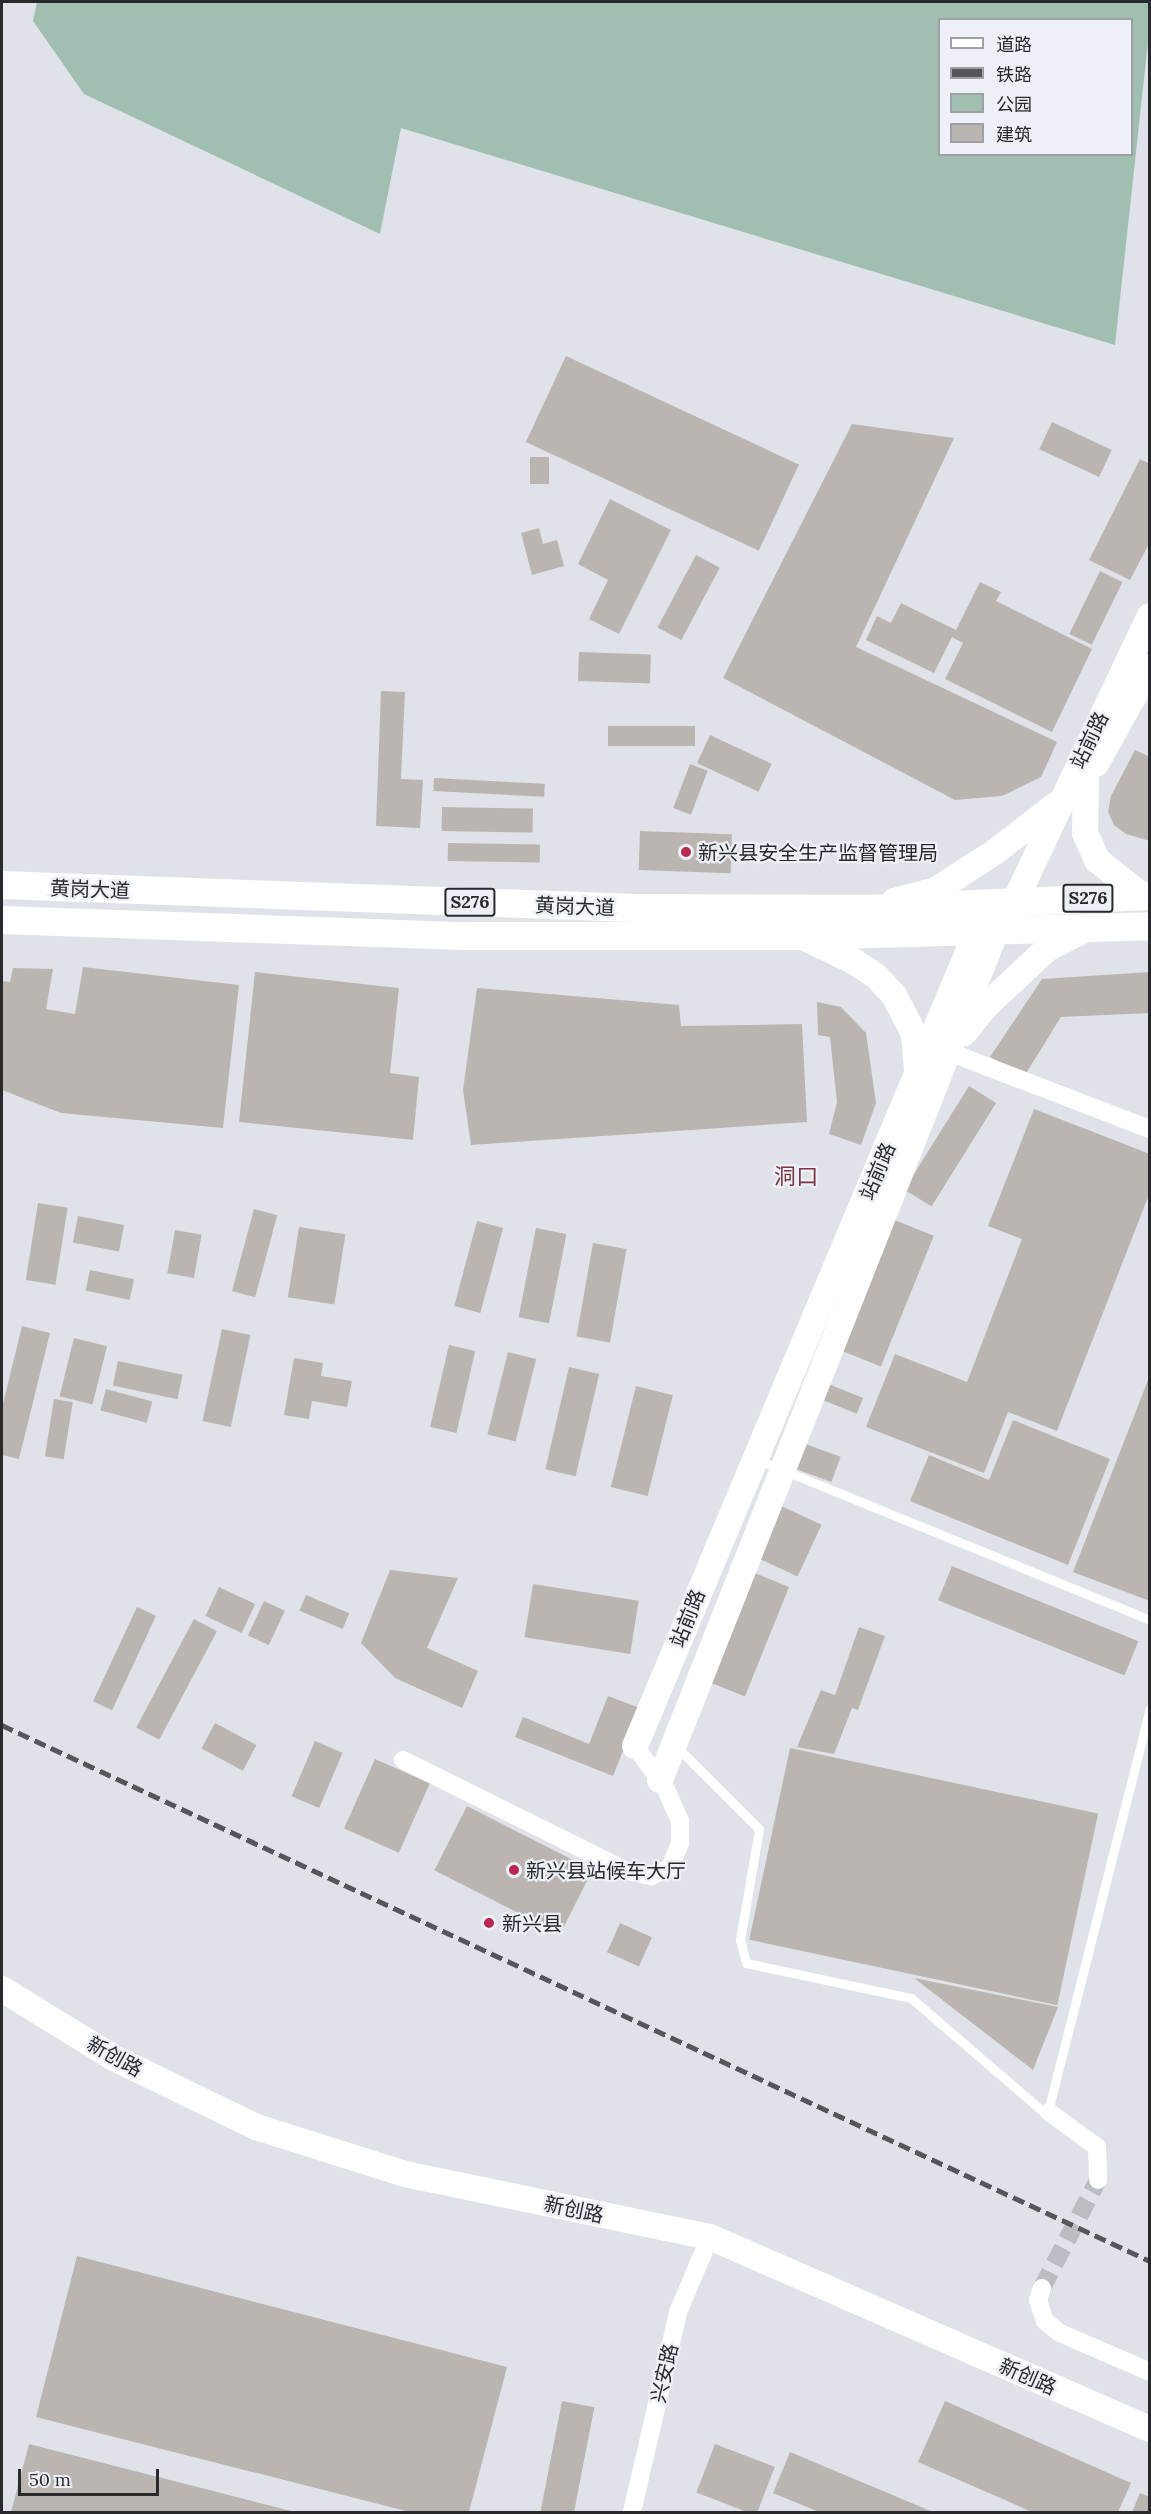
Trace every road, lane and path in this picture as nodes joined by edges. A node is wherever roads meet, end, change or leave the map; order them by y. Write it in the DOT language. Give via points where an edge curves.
graph roads {
  1 [pos="1149,616"];
  2 [pos="1149,667"];
  3 [pos="1086,781"];
  4 [pos="1059,802"];
  5 [pos="2,885"];
  6 [pos="75,889"];
  7 [pos="1146,896"];
  8 [pos="1024,901"];
  9 [pos="865,909"];
  10 [pos="2,920"];
  11 [pos="73,922"];
  12 [pos="1149,926"];
  13 [pos="1089,928"];
  14 [pos="986,931"];
  15 [pos="801,936"];
  16 [pos="948,1052"];
  17 [pos="918,1076"];
  18 [pos="1149,1129"];
  19 [pos="754,1458"];
  20 [pos="783,1470"];
  21 [pos="1149,1620"];
  22 [pos="1149,1709"];
  23 [pos="675,1744"];
  24 [pos="635,1746"];
  25 [pos="403,1760"];
  26 [pos="660,1780"];
  27 [pos="2,1989"];
  28 [pos="1049,2112"];
  29 [pos="1098,2180"];
  30 [pos="710,2237"];
  31 [pos="1042,2288"];
  32 [pos="1149,2372"];
  33 [pos="1149,2429"];
  34 [pos="632,2512"];
  1 -- 4 [label="street, 站前路"];
  2 -- 3 [label="street, 站前路"];
  3 -- 7 [label="street" via="1085,832 1097,860"];
  3 -- 8 [label="street, 站前路"];
  4 -- 8 [label="street, 站前路"];
  4 -- 9 [label="street" via="996,851 936,890"];
  5 -- 6 [label="main road, 黄岗大道 / S276"];
  6 -- 9 [label="main road, 黄岗大道 / S276" via="634,908"];
  6 -- 11 [label="main road"];
  7 -- 8 [label="main road, 黄岗大道 / S276"];
  8 -- 9 [label="main road, 黄岗大道 / S276"];
  8 -- 14 [label="street, 站前路"];
  10 -- 11 [label="main road, 黄岗大道 / S276"];
  11 -- 15 [label="main road, 黄岗大道 / S276" via="471,936"];
  12 -- 13 [label="main road, 黄岗大道 / S276"];
  13 -- 14 [label="main road, 黄岗大道 / S276"];
  13 -- 16 [label="street" via="1047,949 987,1005"];
  14 -- 15 [label="main road, 黄岗大道 / S276"];
  14 -- 16 [label="street, 站前路"];
  14 -- 17 [label="street, 站前路"];
  15 -- 17 [label="street" via="855,962 894,995 914,1034"];
  16 -- 18 [label="street"];
  16 -- 20 [label="street, 站前路"];
  17 -- 19 [label="street, 站前路"];
  19 -- 20 [label="lane"];
  19 -- 24 [label="street, 站前路"];
  20 -- 21 [label="lane"];
  20 -- 23 [label="street, 站前路"];
  22 -- 28 [label="lane"];
  23 -- 26 [label="street, 站前路"];
  23 -- 28 [label="lane" via="759,1829 740,1940 746,1963 911,1998 1043,2113"];
  24 -- 26 [label="street"];
  25 -- 26 [label="street" via="627,1871 651,1876 670,1868 680,1843 680,1821"];
  27 -- 30 [label="street, 新创路" via="112,2057 256,2127 405,2174"];
  28 -- 29 [label="street" via="1097,2147"];
  30 -- 33 [label="street, 新创路"];
  30 -- 34 [label="street, 兴安路" via="678,2312"];
  31 -- 32 [label="street" via="1038,2300 1045,2321 1060,2333"];
}
